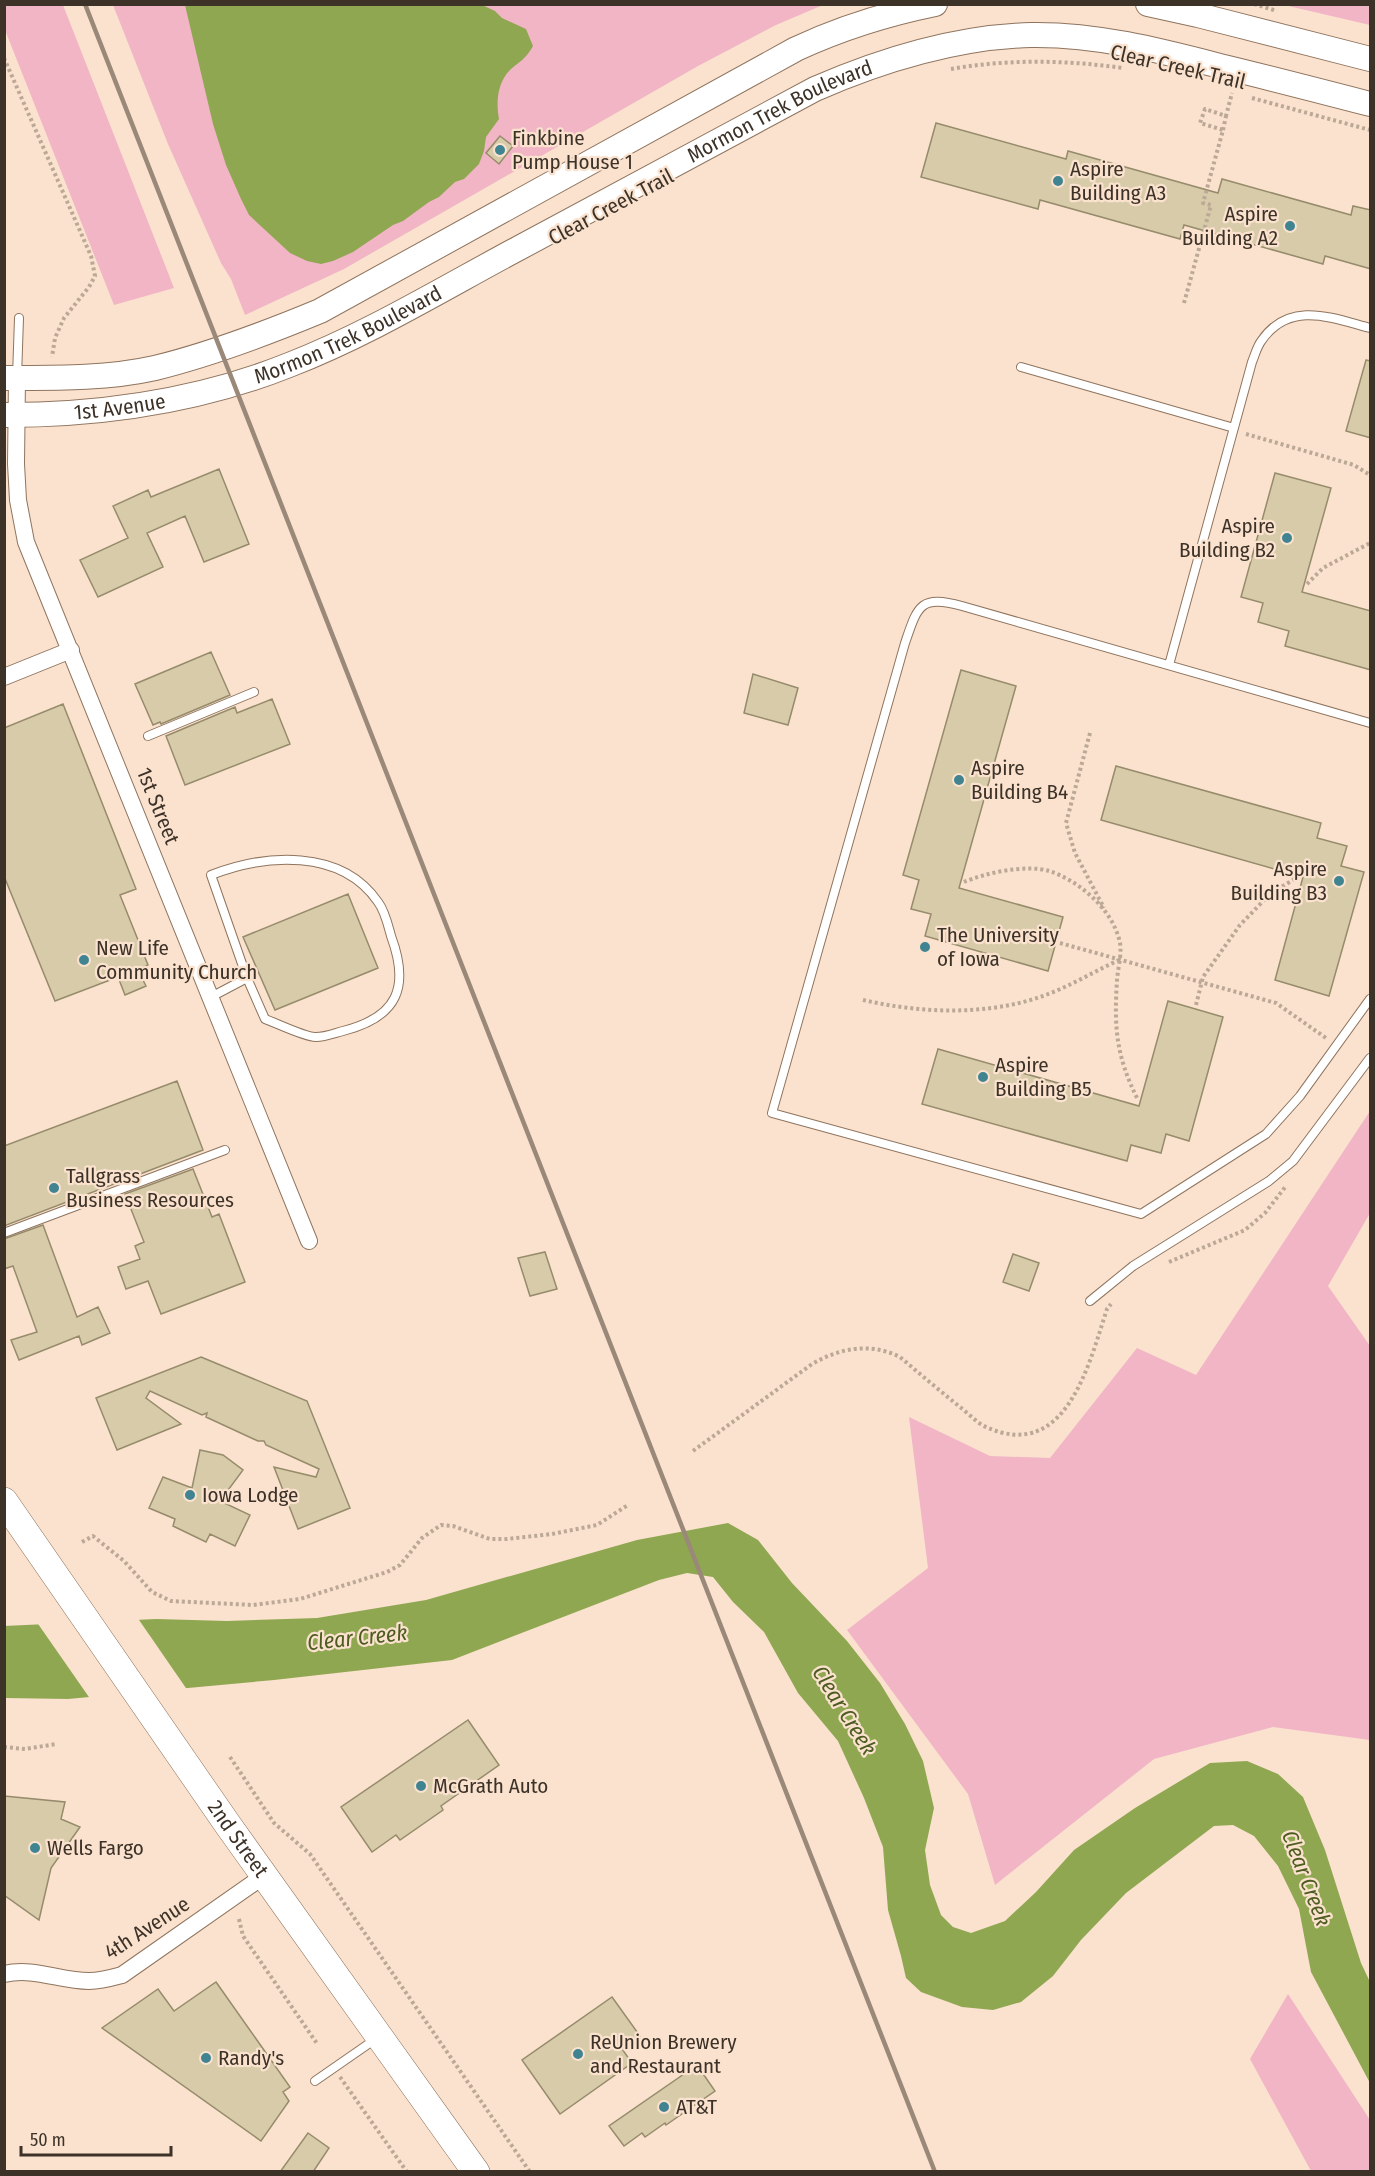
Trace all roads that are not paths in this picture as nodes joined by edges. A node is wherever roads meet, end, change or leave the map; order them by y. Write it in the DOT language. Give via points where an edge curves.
graph roads {
  1 [pos="935,4"];
  2 [pos="1148,4"];
  3 [pos="1371,59"];
  4 [pos="1371,104"];
  5 [pos="19,318"];
  6 [pos="1371,328"];
  7 [pos="228,346"];
  8 [pos="1022,367"];
  9 [pos="11,378"];
  10 [pos="232,385"];
  11 [pos="10,415"];
  12 [pos="1234,429"];
  13 [pos="71,650"];
  14 [pos="1169,665"];
  15 [pos="4,677"];
  16 [pos="254,692"];
  17 [pos="1371,723"];
  18 [pos="148,736"];
  19 [pos="246,978"];
  20 [pos="211,997"];
  21 [pos="1371,999"];
  22 [pos="1371,1058"];
  23 [pos="225,1150"];
  24 [pos="4,1233"];
  25 [pos="309,1241"];
  26 [pos="1090,1301"];
  27 [pos="4,1501"];
  28 [pos="265,1875"];
  29 [pos="4,1974"];
  30 [pos="380,2036"];
  31 [pos="315,2081"];
  32 [pos="476,2172"];
  1 -- 7 [label="main road, Mormon Trek Boulevard" via="834,32 796,49 320,310"];
  2 -- 3 [label="main road"];
  4 -- 10 [label="main road, Mormon Trek Boulevard" via="1124,42 1031,35 935,48 857,71 815,89 377,324 290,365"];
  5 -- 9 [label="lane"];
  6 -- 12 [label="lane" via="1309,313 1275,326 1261,340"];
  7 -- 9 [label="main road, 1st Avenue" via="154,368 92,377"];
  8 -- 12 [label="lane"];
  9 -- 11 [label="street, 1st Street"];
  10 -- 11 [label="main road, 1st Avenue" via="161,402 93,412"];
  11 -- 13 [label="street, 1st Street" via="26,542"];
  12 -- 14 [label="lane"];
  13 -- 15 [label="street"];
  13 -- 20 [label="street, 1st Street"];
  14 -- 17 [label="lane"];
  14 -- 21 [label="lane" via="940,601 925,603 917,611 772,1113 1141,1214 1266,1134 1300,1096"];
  16 -- 18 [label="lane"];
  19 -- 19 [label="lane" via="265,1019 315,1038 352,1029 383,1015 399,990 399,957 380,903 358,880 321,863 283,858 211,875"];
  19 -- 20 [label="lane"];
  20 -- 25 [label="street, 1st Street"];
  22 -- 26 [label="lane" via="1293,1161 1269,1182 1133,1266"];
  23 -- 24 [label="lane"];
  27 -- 28 [label="main road, 2nd Street"];
  28 -- 29 [label="street, 4th Avenue" via="122,1975 87,1981 39,1972"];
  28 -- 30 [label="main road, 2nd Street"];
  30 -- 31 [label="lane"];
  30 -- 32 [label="main road, 2nd Street"];
}
